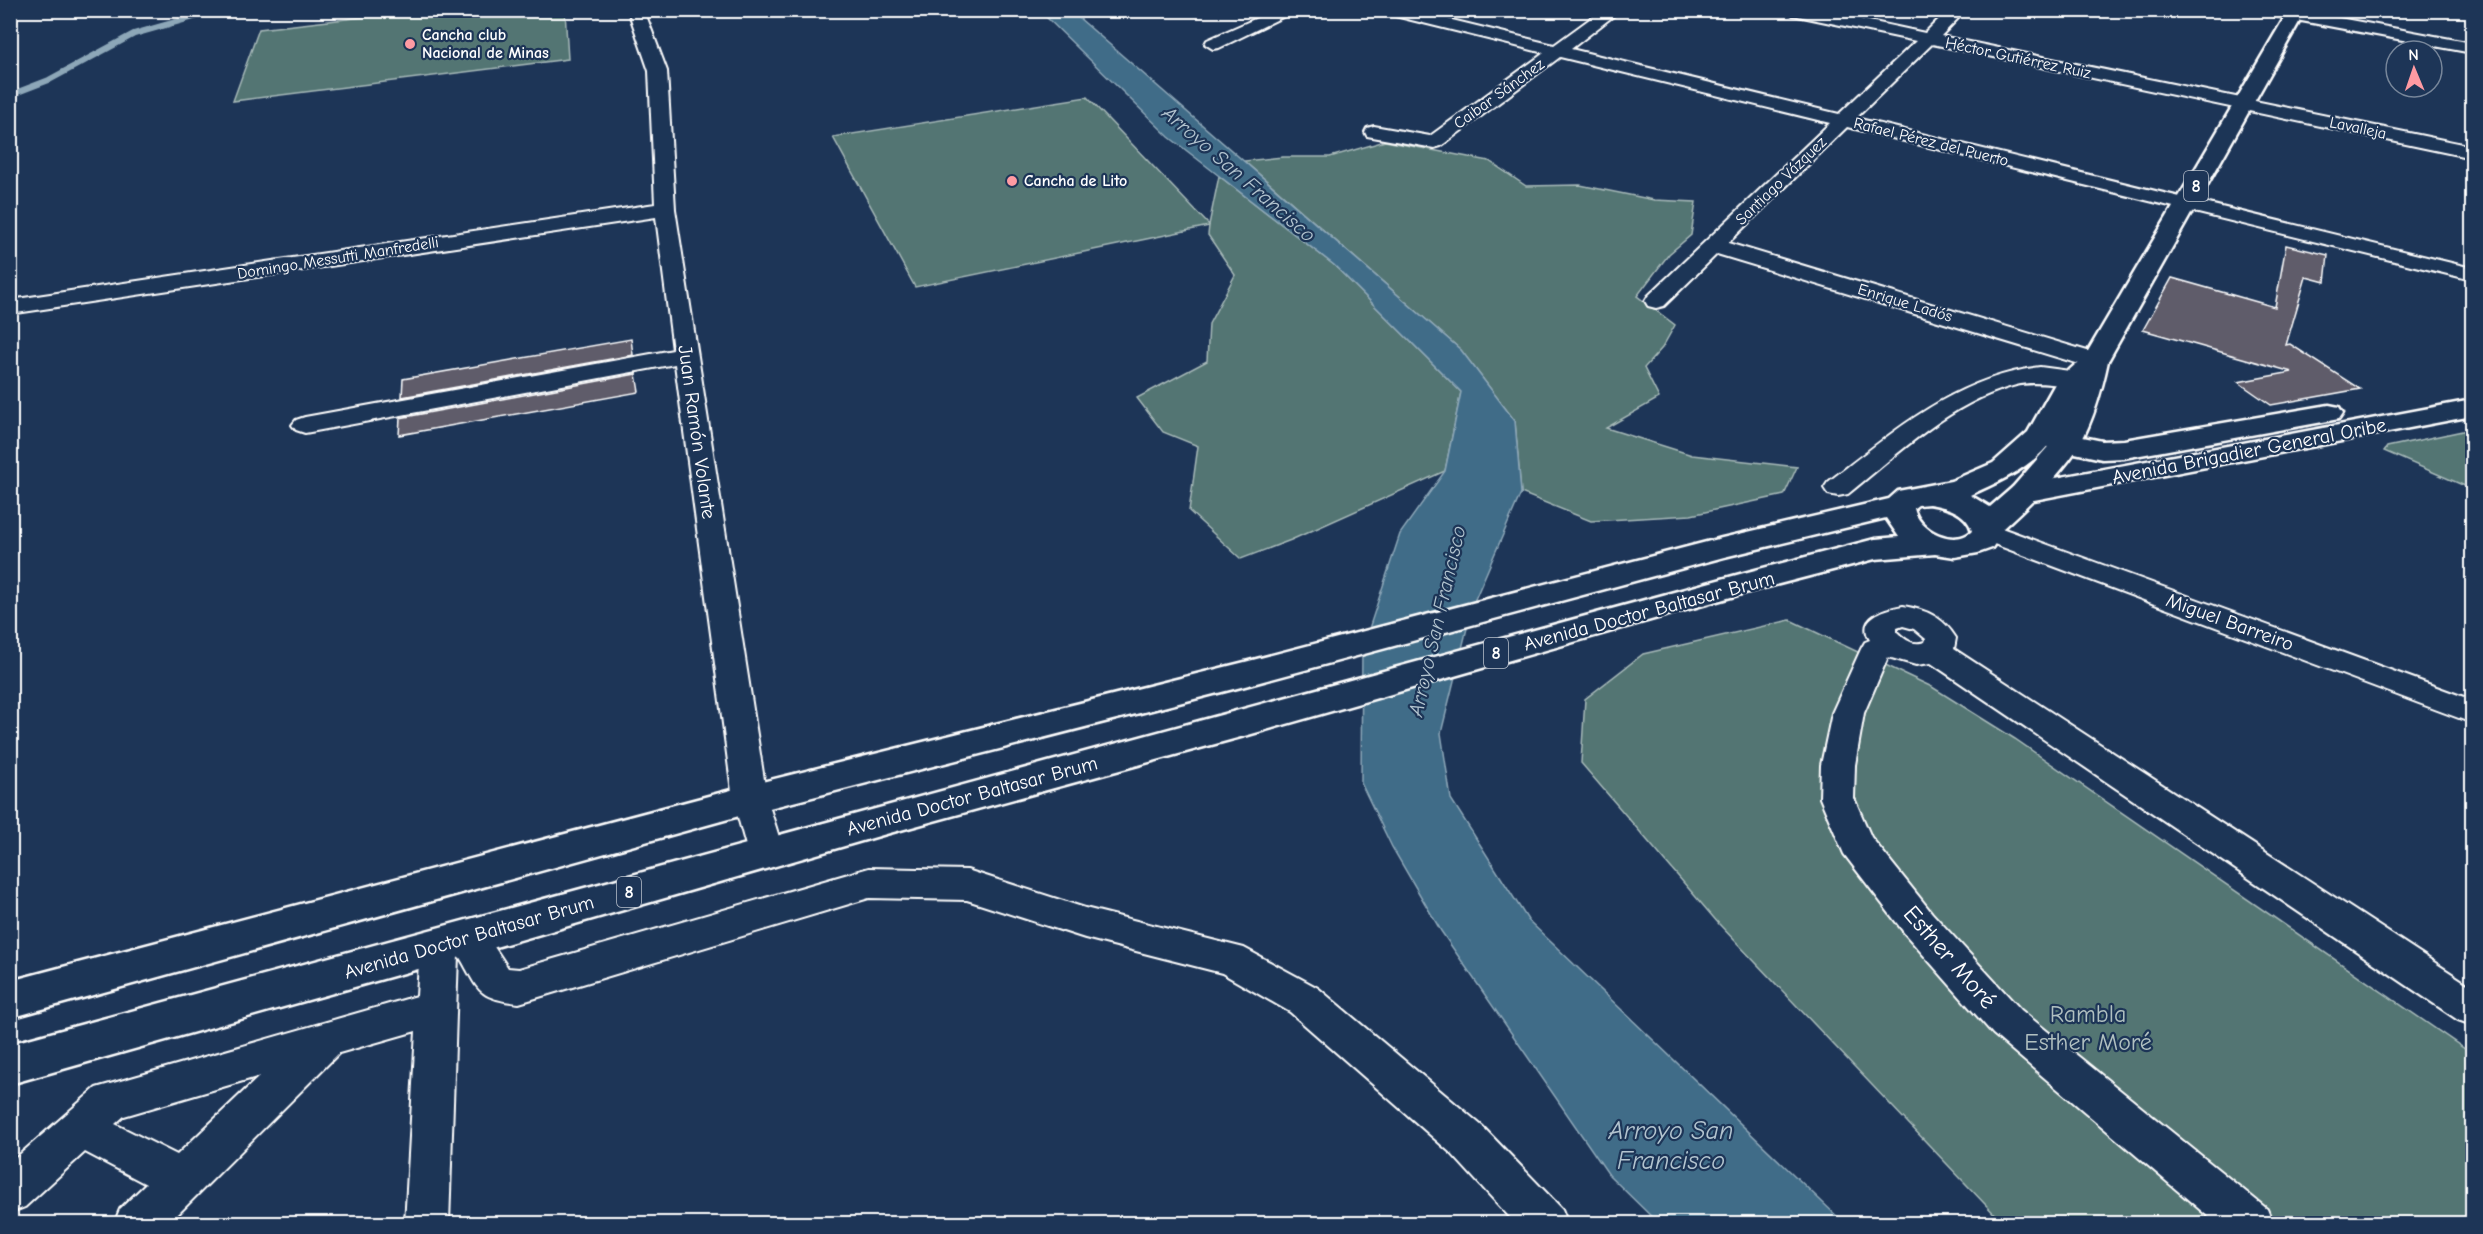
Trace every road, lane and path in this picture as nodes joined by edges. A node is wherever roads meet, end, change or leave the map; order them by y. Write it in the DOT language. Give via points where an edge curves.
graph roads {
  1 [pos="636,10"];
  2 [pos="1289,10"];
  3 [pos="1389,10"];
  4 [pos="1613,10"];
  5 [pos="1793,10"];
  6 [pos="1958,10"];
  7 [pos="2270,10"];
  8 [pos="2297,13"];
  9 [pos="1929,39"];
  10 [pos="1213,44"];
  11 [pos="2472,48"];
  12 [pos="1559,50"];
  13 [pos="2244,104"];
  14 [pos="1844,120"];
  15 [pos="1374,132"];
  16 [pos="2472,152"];
  17 [pos="2186,204"];
  18 [pos="665,208"];
  19 [pos="1714,246"];
  20 [pos="2472,274"];
  21 [pos="1656,301"];
  22 [pos="10,307"];
  23 [pos="686,355"];
  24 [pos="2086,370"];
  25 [pos="2472,385"];
  26 [pos="2472,408"];
  27 [pos="305,425"];
  28 [pos="2233,430"];
  29 [pos="2053,440"];
  30 [pos="2259,450"];
  31 [pos="1838,488"];
  32 [pos="2024,493"];
  33 [pos="1929,495"];
  34 [pos="1899,506"];
  35 [pos="1987,529"];
  36 [pos="1936,544"];
  37 [pos="2472,712"];
  38 [pos="750,799"];
  39 [pos="766,853"];
  40 [pos="454,942"];
  41 [pos="10,1000"];
  42 [pos="436,1008"];
  43 [pos="2472,1008"];
  44 [pos="326,1040"];
  45 [pos="10,1064"];
  46 [pos="81,1128"];
  47 [pos="181,1180"];
  48 [pos="10,1192"];
  49 [pos="136,1224"];
  50 [pos="427,1224"];
  51 [pos="1545,1224"];
  52 [pos="2251,1224"];
  1 -- 18 [label="street, Juan Ramón Volante" via="658,70"];
  2 -- 10 [label="street"];
  3 -- 12 [label="street, Rafael Pérez del Puerto"];
  4 -- 12 [label="street, Caibar Sánchez"];
  5 -- 9 [label="street, Héctor Gutiérrez Ruiz"];
  6 -- 9 [label="street, Santiago Vázquez"];
  7 -- 8 [label="street"];
  8 -- 11 [label="street"];
  8 -- 13 [label="main road, 8"];
  9 -- 13 [label="street, Héctor Gutiérrez Ruiz"];
  9 -- 14 [label="street, Santiago Vázquez"];
  12 -- 14 [label="street, Rafael Pérez del Puerto"];
  12 -- 15 [label="street, Caibar Sánchez" via="1434,142"];
  13 -- 16 [label="street, Lavalleja"];
  13 -- 17 [label="main road, 8"];
  14 -- 17 [label="street, Rafael Pérez del Puerto"];
  14 -- 19 [label="street, Santiago Vázquez"];
  17 -- 20 [label="street, Rafael Pérez del Puerto"];
  17 -- 24 [label="main road, 8"];
  18 -- 22 [label="street, Domingo Messutti Manfredelli"];
  18 -- 23 [label="street, Juan Ramón Volante"];
  19 -- 21 [label="street, Santiago Vázquez"];
  19 -- 24 [label="street, Enrique Ladós"];
  23 -- 27 [label="street"];
  23 -- 38 [label="street, Juan Ramón Volante"];
  24 -- 29 [label="main road, 8" via="2086,398"];
  24 -- 31 [label="street" via="2013,377 1942,409"];
  25 -- 28 [label="main road, Avenida Brigadier General Oribe"];
  26 -- 30 [label="main road, Avenida Brigadier General Oribe"];
  28 -- 29 [label="main road, Avenida Brigadier General Oribe" via="2124,449 2102,450"];
  28 -- 30 [label="main road"];
  29 -- 32 [label="main road, 8"];
  29 -- 33 [label="main road, 8" via="1959,489"];
  30 -- 32 [label="main road, Avenida Brigadier General Oribe"];
  32 -- 35 [label="main road, 8"];
  33 -- 34 [label="main road, 8" via="1910,497"];
  33 -- 35 [label="main road, 8" via="1966,504 1980,514"];
  34 -- 36 [label="main road, 8" via="1898,516 1905,527"];
  34 -- 38 [label="main road, Avenida Doctor Baltasar Brum / 8" via="1722,548 1245,675"];
  35 -- 36 [label="main road, 8" via="1979,543 1960,547"];
  35 -- 37 [label="street, Miguel Barreiro"];
  36 -- 39 [label="main road, Avenida Doctor Baltasar Brum / 8" via="1875,549 1744,583"];
  38 -- 39 [label="street, Juan Ramón Volante"];
  38 -- 41 [label="main road, Avenida Doctor Baltasar Brum / 8"];
  39 -- 40 [label="main road, Avenida Doctor Baltasar Brum / 8"];
  40 -- 42 [label="street"];
  40 -- 45 [label="main road, Avenida Doctor Baltasar Brum / 8"];
  40 -- 51 [label="street" via="497,984 519,986 869,884 967,885 1085,923 1231,959 1304,1000 1467,1140"];
  42 -- 44 [label="street"];
  42 -- 50 [label="street"];
  43 -- 52 [label="street, Esther Moré" via="1935,651 1914,654 1891,645 1876,649 1848,713 1838,765 1837,798 1856,844 1919,924 2007,1022"];
  44 -- 46 [label="street" via="111,1101"];
  44 -- 47 [label="street"];
  46 -- 47 [label="street"];
  46 -- 48 [label="street"];
  47 -- 49 [label="street"];
}
